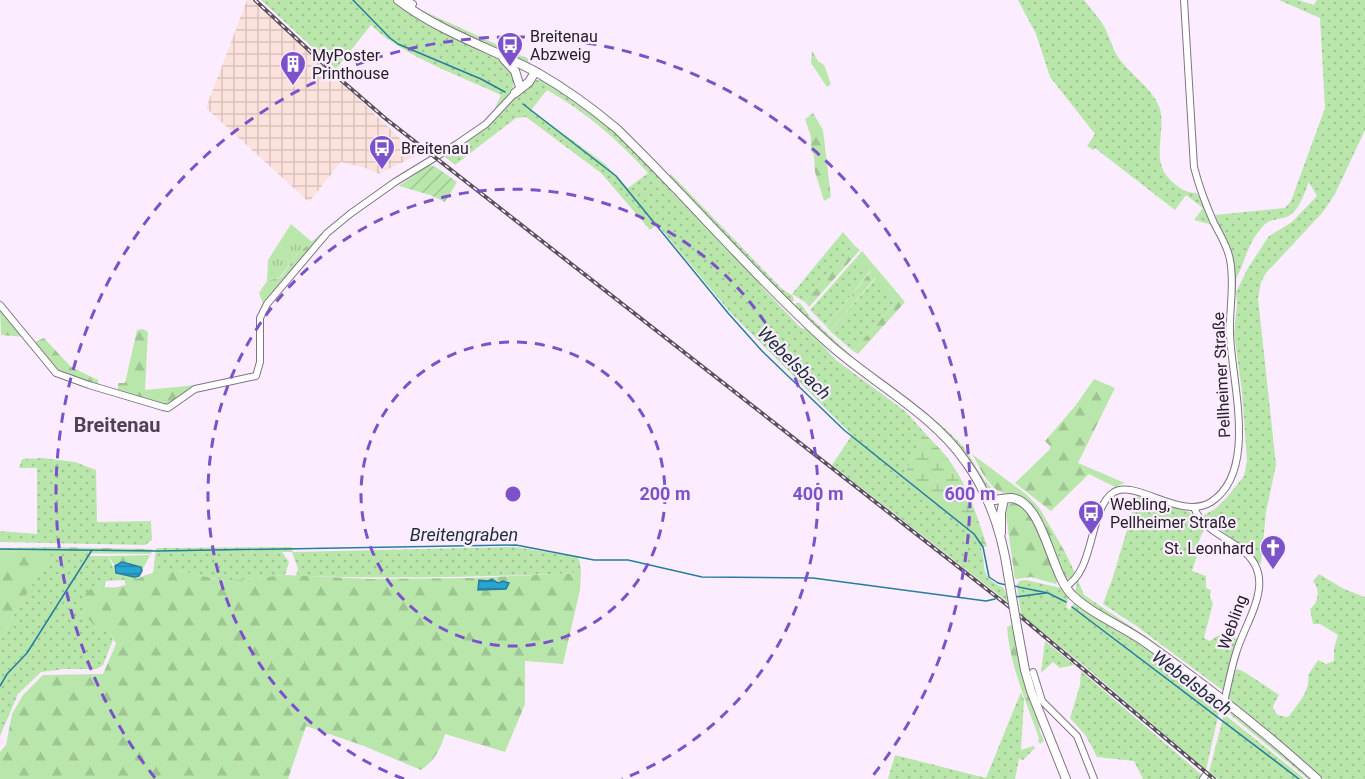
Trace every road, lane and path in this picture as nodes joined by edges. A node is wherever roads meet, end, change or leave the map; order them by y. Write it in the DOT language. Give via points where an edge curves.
graph roads {
  1 [pos="398,0"];
  2 [pos="1184,0"];
  3 [pos="409,4"];
  4 [pos="501,55"];
  5 [pos="532,70"];
  6 [pos="519,84"];
  7 [pos="515,93"];
  8 [pos="0,305"];
  9 [pos="1004,499"];
  10 [pos="988,501"];
  11 [pos="1194,507"];
  12 [pos="1001,535"];
  13 [pos="1065,587"];
  14 [pos="1029,671"];
  15 [pos="1224,702"];
  16 [pos="1066,779"];
  17 [pos="1094,779"];
  18 [pos="1317,779"];
  1 -- 3 [label="main road"];
  2 -- 11 [label="street, Pellheimer Straße" via="1194,167 1232,270 1230,335 1238,419 1237,455 1229,481 1210,502"];
  3 -- 4 [label="main road" via="436,24"];
  4 -- 5 [label="main road"];
  4 -- 6 [label="main road" via="515,71"];
  5 -- 6 [label="main road"];
  5 -- 7 [label="main road" via="529,82"];
  5 -- 10 [label="main road" via="585,103 617,129 827,342 937,431 965,460"];
  6 -- 7 [label="main road"];
  7 -- 8 [label="street" via="486,124 395,182 327,233 267,304 260,318 260,362 256,376 195,390 168,408 56,373"];
  9 -- 10 [label="street"];
  9 -- 12 [label="street"];
  9 -- 13 [label="street" via="1019,501 1035,515"];
  10 -- 12 [label="main road"];
  11 -- 13 [label="street" via="1126,490 1114,493 1103,505 1085,562 1072,584"];
  11 -- 15 [label="street, Webling" via="1197,517 1244,550 1259,573 1257,601 1236,652"];
  12 -- 14 [label="main road, bridge"];
  13 -- 15 [label="street"];
  14 -- 16 [label="main road" via="1034,698"];
  14 -- 17 [label="street" via="1042,701 1077,736"];
  15 -- 18 [label="street"];
}
